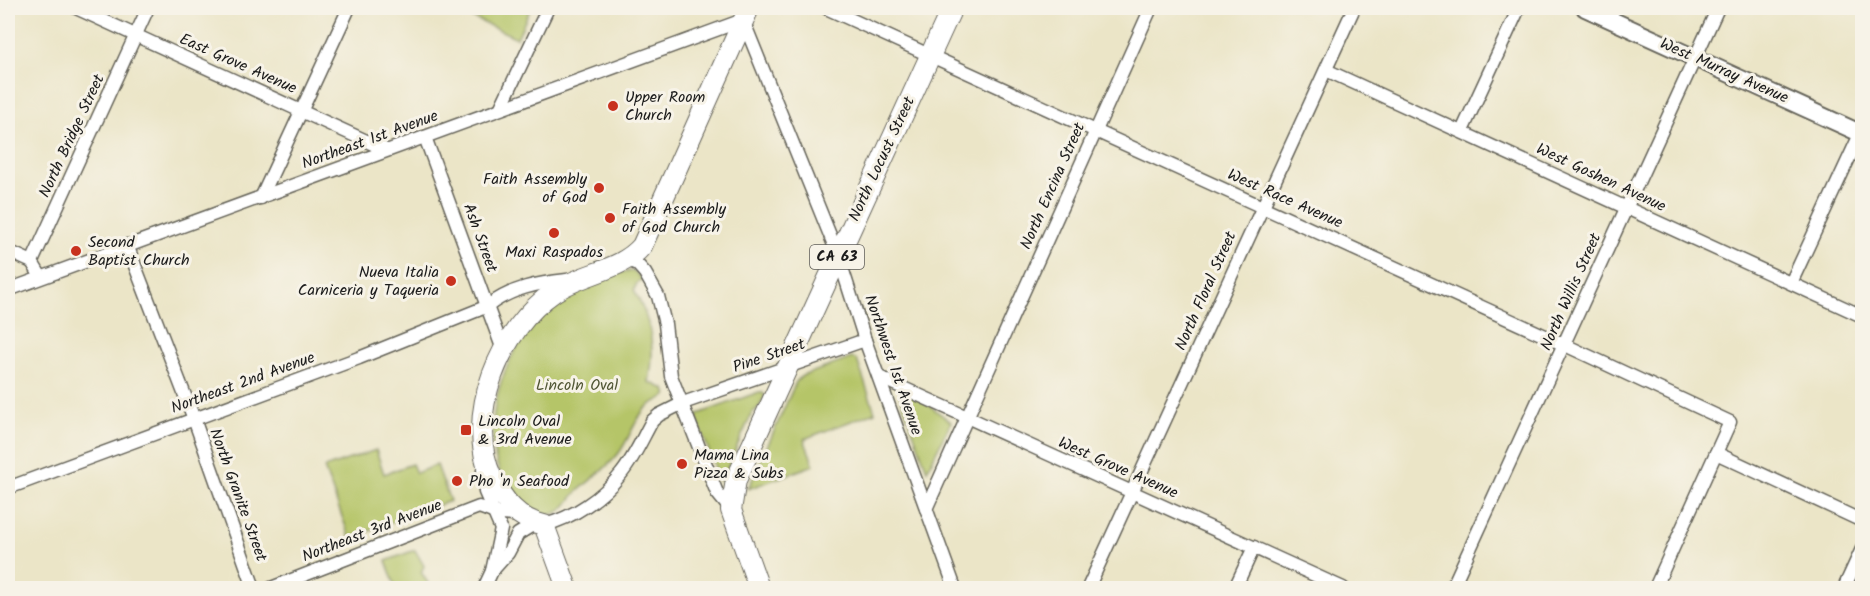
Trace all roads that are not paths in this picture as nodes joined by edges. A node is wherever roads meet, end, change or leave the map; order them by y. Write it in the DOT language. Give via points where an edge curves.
graph roads {
  1 [pos="76,8"];
  2 [pos="148,8"];
  3 [pos="349,8"];
  4 [pos="548,8"];
  5 [pos="826,8"];
  6 [pos="952,8"];
  7 [pos="1151,8"];
  8 [pos="1354,8"];
  9 [pos="1519,8"];
  10 [pos="1585,8"];
  11 [pos="1718,8"];
  12 [pos="746,14"];
  13 [pos="136,35"];
  14 [pos="931,55"];
  15 [pos="1695,57"];
  16 [pos="1326,70"];
  17 [pos="501,107"];
  18 [pos="302,110"];
  19 [pos="1096,131"];
  20 [pos="1462,131"];
  21 [pos="1862,132"];
  22 [pos="425,137"];
  23 [pos="386,150"];
  24 [pos="261,198"];
  25 [pos="1262,207"];
  26 [pos="1626,208"];
  27 [pos="127,244"];
  28 [pos="8,251"];
  29 [pos="838,255"];
  30 [pos="627,260"];
  31 [pos="32,262"];
  32 [pos="41,277"];
  33 [pos="577,279"];
  34 [pos="1791,283"];
  35 [pos="8,290"];
  36 [pos="488,306"];
  37 [pos="1863,316"];
  38 [pos="865,340"];
  39 [pos="1565,345"];
  40 [pos="503,350"];
  41 [pos="788,367"];
  42 [pos="879,377"];
  43 [pos="684,403"];
  44 [pos="966,417"];
  45 [pos="194,419"];
  46 [pos="485,448"];
  47 [pos="1716,453"];
  48 [pos="8,488"];
  49 [pos="485,492"];
  50 [pos="1132,492"];
  51 [pos="479,507"];
  52 [pos="730,510"];
  53 [pos="926,510"];
  54 [pos="495,513"];
  55 [pos="534,521"];
  56 [pos="1863,521"];
  57 [pos="1254,547"];
  58 [pos="1863,549"];
  59 [pos="492,571"];
  60 [pos="254,588"];
  61 [pos="271,588"];
  62 [pos="484,588"];
  63 [pos="567,588"];
  64 [pos="759,588"];
  65 [pos="955,588"];
  66 [pos="1088,588"];
  67 [pos="1234,588"];
  68 [pos="1343,588"];
  69 [pos="1452,588"];
  70 [pos="1654,588"];
  71 [pos="1844,588"];
  1 -- 13 [label="street, East Grove Avenue"];
  2 -- 13 [label="street, North Bridge Street"];
  3 -- 18 [label="street"];
  4 -- 17 [label="street"];
  5 -- 14 [label="street, West Race Avenue"];
  6 -- 14 [label="main road, North Locust Street / CA 63"];
  7 -- 19 [label="street, North Encina Street"];
  8 -- 16 [label="street, North Floral Street"];
  9 -- 20 [label="street"];
  10 -- 15 [label="main road, West Murray Avenue"];
  11 -- 15 [label="street, North Willis Street"];
  12 -- 17 [label="street, Northeast 1st Avenue"];
  12 -- 29 [label="street, Northwest 1st Avenue"];
  12 -- 30 [label="main road" via="650,230 642,246"];
  13 -- 18 [label="street, East Grove Avenue"];
  13 -- 31 [label="street, North Bridge Street"];
  14 -- 19 [label="street, West Race Avenue"];
  14 -- 29 [label="main road, North Locust Street / CA 63"];
  15 -- 21 [label="main road, West Murray Avenue"];
  15 -- 26 [label="street, North Willis Street"];
  16 -- 20 [label="street, West Goshen Avenue"];
  16 -- 25 [label="street, North Floral Street"];
  17 -- 22 [label="street, Northeast 1st Avenue"];
  18 -- 23 [label="street, East Grove Avenue"];
  18 -- 24 [label="street"];
  19 -- 25 [label="street, West Race Avenue"];
  19 -- 44 [label="street, North Encina Street"];
  20 -- 26 [label="street, West Goshen Avenue"];
  21 -- 34 [label="street"];
  22 -- 23 [label="street, Northeast 1st Avenue"];
  22 -- 36 [label="street, Ash Street"];
  23 -- 24 [label="street, Northeast 1st Avenue"];
  24 -- 27 [label="street, Northeast 1st Avenue"];
  25 -- 39 [label="street, West Race Avenue"];
  25 -- 50 [label="street, North Floral Street"];
  26 -- 34 [label="street, West Goshen Avenue"];
  26 -- 39 [label="street, North Willis Street"];
  27 -- 32 [label="street, Northeast 1st Avenue"];
  27 -- 45 [label="street, North Granite Street"];
  28 -- 31 [label="street"];
  29 -- 38 [label="street, Northwest 1st Avenue"];
  29 -- 41 [label="main road, North Locust Street / CA 63"];
  30 -- 33 [label="main road"];
  30 -- 43 [label="street" via="645,273 658,296 671,376"];
  31 -- 32 [label="street"];
  32 -- 35 [label="street, Northeast 1st Avenue"];
  33 -- 36 [label="street, Northeast 2nd Avenue" via="538,283 501,296"];
  33 -- 40 [label="main road" via="535,308"];
  34 -- 37 [label="street, West Goshen Avenue"];
  36 -- 40 [label="street, Ash Street"];
  36 -- 45 [label="street, Northeast 2nd Avenue"];
  38 -- 41 [label="street, Pine Street"];
  38 -- 42 [label="street, Northwest 1st Avenue"];
  39 -- 47 [label="street, West Race Avenue" via="1730,422"];
  39 -- 69 [label="street, North Willis Street"];
  40 -- 46 [label="main road" via="488,387 483,422"];
  41 -- 43 [label="street, Pine Street"];
  41 -- 52 [label="main road, North Locust Street / CA 63" via="735,480"];
  42 -- 44 [label="street, West Grove Avenue"];
  42 -- 53 [label="street, Northwest 1st Avenue"];
  43 -- 52 [label="street" via="717,494"];
  43 -- 55 [label="street" via="652,421 611,486 558,521"];
  44 -- 50 [label="street, West Grove Avenue"];
  44 -- 53 [label="street, North Encina Street"];
  45 -- 48 [label="street, Northeast 2nd Avenue"];
  45 -- 60 [label="street, North Granite Street"];
  46 -- 49 [label="street"];
  46 -- 55 [label="main road" via="490,473 499,490"];
  47 -- 56 [label="street"];
  47 -- 70 [label="street"];
  49 -- 51 [label="street"];
  49 -- 54 [label="street"];
  50 -- 57 [label="street, West Grove Avenue"];
  50 -- 66 [label="street, North Floral Street"];
  51 -- 54 [label="street"];
  51 -- 61 [label="street, Northeast 3rd Avenue"];
  52 -- 64 [label="main road, CA 63"];
  53 -- 65 [label="street, Northwest 1st Avenue"];
  54 -- 55 [label="street"];
  54 -- 59 [label="street" via="501,529"];
  55 -- 59 [label="street" via="518,534"];
  55 -- 63 [label="main road"];
  57 -- 67 [label="street"];
  57 -- 68 [label="street, West Grove Avenue"];
  58 -- 71 [label="street"];
  59 -- 62 [label="street"];
}
